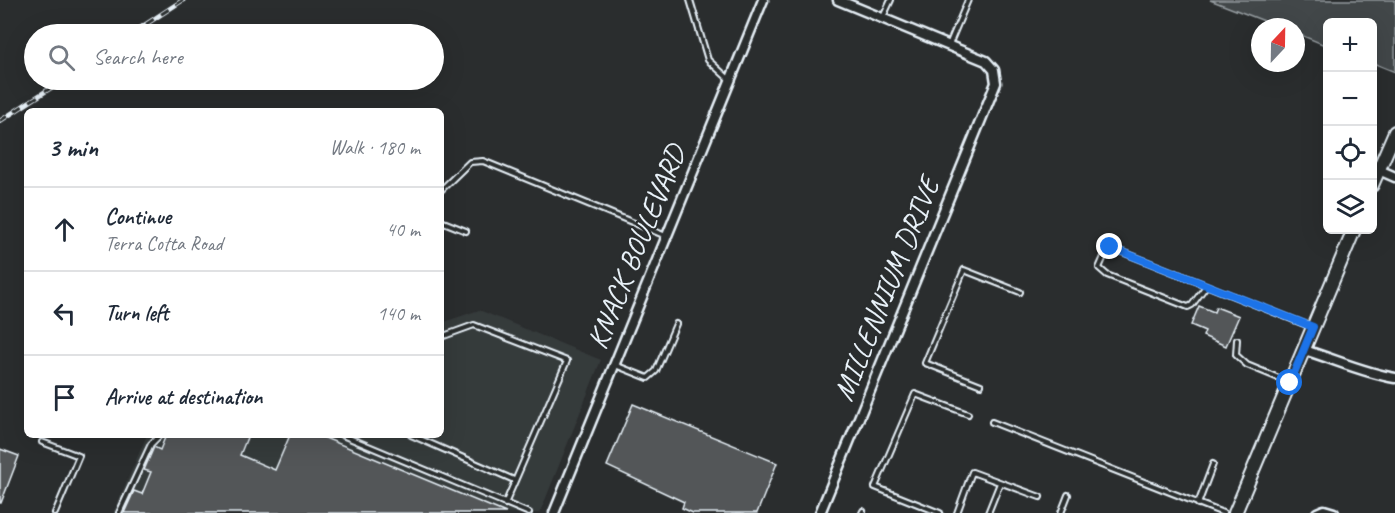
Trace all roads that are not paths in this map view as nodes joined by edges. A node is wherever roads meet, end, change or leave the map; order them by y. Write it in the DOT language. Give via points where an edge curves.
graph roads {
  1 [pos="690,0"];
  2 [pos="763,0"];
  3 [pos="838,0"];
  4 [pos="891,0"];
  5 [pos="968,0"];
  6 [pos="882,18"];
  7 [pos="949,45"];
  8 [pos="730,81"];
  9 [pos="1395,132"];
  10 [pos="1379,170"];
  11 [pos="1395,177"];
  12 [pos="1374,180"];
  13 [pos="444,187"];
  14 [pos="444,222"];
  15 [pos="466,231"];
  16 [pos="1352,234"];
  17 [pos="667,236"];
  18 [pos="1206,286"];
  19 [pos="1020,292"];
  20 [pos="676,324"];
  21 [pos="1313,327"];
  22 [pos="444,337"];
  23 [pos="1237,340"];
  24 [pos="1304,350"];
  25 [pos="615,365"];
  26 [pos="1395,378"];
  27 [pos="1290,383"];
  28 [pos="981,385"];
  29 [pos="968,414"];
  30 [pos="992,423"];
  31 [pos="157,438"];
  32 [pos="350,438"];
  33 [pos="359,438"];
  34 [pos="418,438"];
  35 [pos="358,441"];
  36 [pos="42,442"];
  37 [pos="1213,464"];
  38 [pos="515,481"];
  39 [pos="1000,483"];
  40 [pos="1068,495"];
  41 [pos="1040,498"];
  42 [pos="505,504"];
  43 [pos="1198,504"];
  44 [pos="557,512"];
  45 [pos="55,513"];
  46 [pos="118,513"];
  47 [pos="529,513"];
  48 [pos="820,513"];
  49 [pos="940,513"];
  50 [pos="957,513"];
  51 [pos="988,513"];
  52 [pos="1061,513"];
  53 [pos="1223,513"];
  54 [pos="1235,513"];
  55 [pos="1317,513"];
  56 [pos="1334,513"];
  1 -- 8 [label="lane" via="708,60"];
  2 -- 8 [label="street, KNACK BOULEVARD"];
  3 -- 6 [label="street"];
  4 -- 6 [label="lane"];
  5 -- 7 [label="lane"];
  6 -- 7 [label="street"];
  7 -- 48 [label="street, MILLENNIUM DRIVE" via="986,61 994,70 996,83"];
  8 -- 17 [label="street, KNACK BOULEVARD"];
  9 -- 10 [label="street"];
  10 -- 11 [label="street"];
  10 -- 12 [label="street"];
  13 -- 17 [label="lane" via="470,162 483,161"];
  14 -- 15 [label="lane"];
  16 -- 21 [label="street"];
  17 -- 25 [label="street, KNACK BOULEVARD"];
  18 -- 18 [label="lane" via="1110,247 1099,268 1107,275 1188,307"];
  18 -- 21 [label="lane"];
  19 -- 28 [label="lane" via="964,270 946,311 925,363"];
  20 -- 25 [label="lane" via="656,370 648,378"];
  21 -- 24 [label="street"];
  22 -- 38 [label="lane" via="474,325 567,361"];
  23 -- 27 [label="lane" via="1236,355 1247,365"];
  24 -- 26 [label="street" via="1374,375"];
  24 -- 27 [label="street"];
  25 -- 44 [label="street, KNACK BOULEVARD"];
  27 -- 54 [label="street"];
  29 -- 49 [label="lane" via="915,394 875,487"];
  30 -- 43 [label="lane"];
  31 -- 46 [label="lane" via="150,444"];
  32 -- 35 [label="lane"];
  33 -- 35 [label="lane"];
  34 -- 38 [label="lane"];
  35 -- 42 [label="lane"];
  36 -- 45 [label="lane" via="79,456"];
  37 -- 43 [label="lane"];
  38 -- 42 [label="lane"];
  39 -- 41 [label="lane"];
  39 -- 50 [label="lane" via="972,472"];
  39 -- 51 [label="lane"];
  40 -- 52 [label="lane"];
  42 -- 47 [label="lane"];
  43 -- 53 [label="lane"];
  55 -- 56 [label="street"];
}
